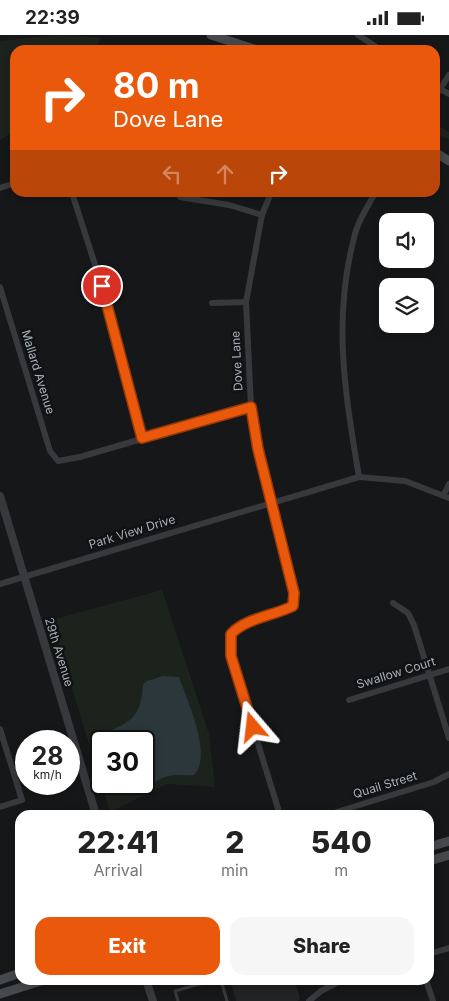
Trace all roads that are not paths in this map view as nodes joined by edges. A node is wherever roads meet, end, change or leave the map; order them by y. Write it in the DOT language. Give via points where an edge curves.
graph roads {
  1 [pos="211,35"];
  2 [pos="358,35"];
  3 [pos="242,45"];
  4 [pos="373,45"];
  5 [pos="449,75"];
  6 [pos="440,85"];
  7 [pos="73,197"];
  8 [pos="180,197"];
  9 [pos="269,197"];
  10 [pos="373,197"];
  11 [pos="262,215"];
  12 [pos="0,287"];
  13 [pos="246,302"];
  14 [pos="212,303"];
  15 [pos="251,407"];
  16 [pos="142,438"];
  17 [pos="359,477"];
  18 [pos="449,483"];
  19 [pos="0,495"];
  20 [pos="446,496"];
  21 [pos="271,501"];
  22 [pos="24,576"];
  23 [pos="0,584"];
  24 [pos="393,603"];
  25 [pos="449,669"];
  26 [pos="430,675"];
  27 [pos="349,700"];
  28 [pos="0,729"];
  29 [pos="449,738"];
  30 [pos="449,774"];
  31 [pos="0,807"];
  32 [pos="94,810"];
  33 [pos="278,810"];
  34 [pos="343,810"];
  35 [pos="449,841"];
  36 [pos="434,846"];
  37 [pos="449,855"];
  38 [pos="434,860"];
  39 [pos="449,948"];
  40 [pos="434,952"];
  41 [pos="15,974"];
  42 [pos="0,979"];
  43 [pos="28,985"];
  44 [pos="148,985"];
  45 [pos="196,985"];
  46 [pos="222,985"];
  47 [pos="332,985"];
  48 [pos="427,985"];
  49 [pos="0,994"];
  50 [pos="153,1001"];
  51 [pos="178,1001"];
  52 [pos="227,1001"];
  53 [pos="309,1001"];
  54 [pos="432,1001"];
  1 -- 3 [label="main road"];
  2 -- 4 [label="street"];
  5 -- 6 [label="street"];
  7 -- 16 [label="street" via="108,305 122,370"];
  8 -- 11 [label="street" via="229,205"];
  9 -- 11 [label="street, Dove Lane"];
  10 -- 17 [label="street" via="355,232 341,309 344,389"];
  11 -- 13 [label="street, Dove Lane"];
  12 -- 16 [label="street, Mallard Avenue" via="50,451 58,461"];
  13 -- 14 [label="street"];
  13 -- 15 [label="street, Dove Lane"];
  15 -- 16 [label="street"];
  15 -- 21 [label="street, Dove Lane"];
  17 -- 20 [label="street" via="405,481"];
  17 -- 21 [label="street, Park View Drive"];
  18 -- 20 [label="street"];
  19 -- 22 [label="street, 29th Avenue"];
  21 -- 22 [label="street, Park View Drive"];
  21 -- 33 [label="street, Dove Lane" via="291,578 293,606 240,625 231,634 231,656"];
  22 -- 23 [label="street, Park View Drive"];
  22 -- 32 [label="street, 29th Avenue"];
  24 -- 26 [label="street" via="408,613"];
  25 -- 26 [label="street, Swallow Court"];
  26 -- 27 [label="street, Swallow Court"];
  26 -- 29 [label="street"];
  28 -- 31 [label="street" via="22,800"];
  30 -- 34 [label="street, Quail Street" via="434,782"];
  35 -- 36 [label="main road"];
  37 -- 38 [label="main road"];
  39 -- 40 [label="street"];
  41 -- 42 [label="main road"];
  43 -- 49 [label="main road"];
  44 -- 50 [label="street"];
  45 -- 51 [label="lane" via="175,991"];
  46 -- 52 [label="lane"];
  47 -- 53 [label="street"];
  48 -- 54 [label="street"];
}
